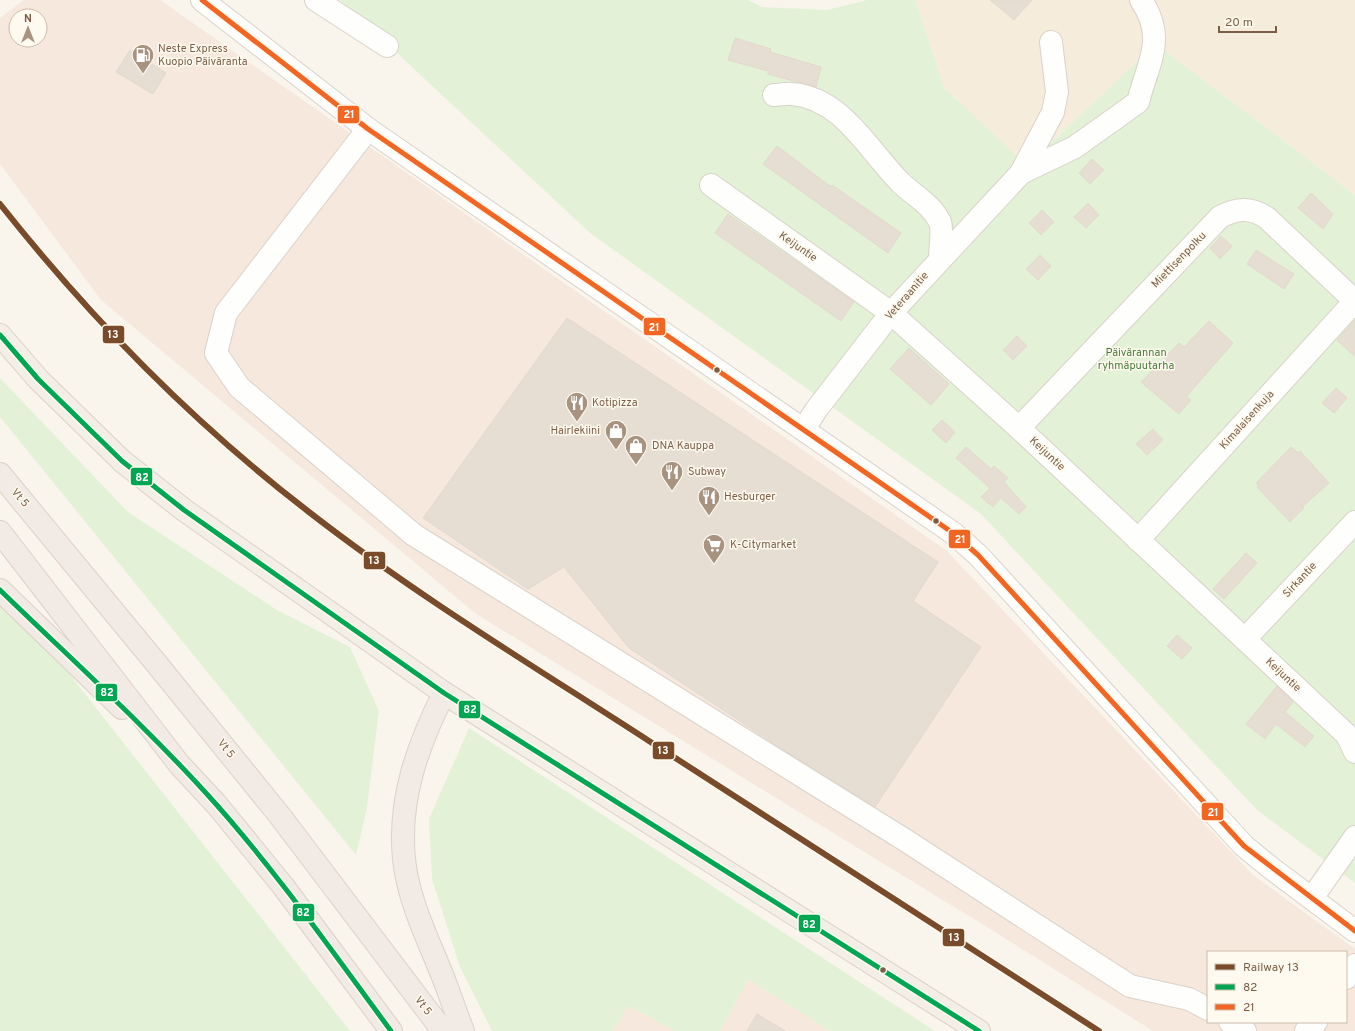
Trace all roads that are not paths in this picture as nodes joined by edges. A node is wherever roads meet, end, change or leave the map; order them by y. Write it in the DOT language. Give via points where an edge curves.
graph roads {
  1 [pos="202,0"];
  2 [pos="316,0"];
  3 [pos="1141,0"];
  4 [pos="1051,42"];
  5 [pos="388,46"];
  6 [pos="774,95"];
  7 [pos="368,129"];
  8 [pos="1021,173"];
  9 [pos="711,185"];
  10 [pos="940,259"];
  11 [pos="1355,301"];
  12 [pos="891,313"];
  13 [pos="0,335"];
  14 [pos="1019,428"];
  15 [pos="804,429"];
  16 [pos="0,474"];
  17 [pos="1355,522"];
  18 [pos="0,532"];
  19 [pos="1138,540"];
  20 [pos="0,590"];
  21 [pos="1245,639"];
  22 [pos="444,692"];
  23 [pos="1354,748"];
  24 [pos="179,764"];
  25 [pos="1355,837"];
  26 [pos="1312,898"];
  27 [pos="1355,931"];
  28 [pos="1355,965"];
  29 [pos="1347,977"];
  30 [pos="1207,1008"];
  31 [pos="1232,1023"];
  32 [pos="1315,1023"];
  33 [pos="975,1030"];
  34 [pos="391,1031"];
  35 [pos="443,1031"];
  36 [pos="463,1031"];
  37 [pos="1246,1031"];
  38 [pos="1306,1031"];
  1 -- 7 [label="street"];
  2 -- 5 [label="street"];
  3 -- 8 [label="street, Veteraanitie" via="1152,18 1155,38 1153,55 1138,102 1075,147"];
  4 -- 8 [label="street, Veteraanitie" via="1057,92 1053,112"];
  6 -- 10 [label="street" via="792,93 811,98 831,108 855,130 903,185 928,204 941,224"];
  7 -- 15 [label="street"];
  7 -- 30 [label="street" via="226,313 216,353 239,387 414,534 905,840 1130,986 1188,999"];
  8 -- 10 [label="street, Veteraanitie"];
  9 -- 12 [label="street, Keijuntie"];
  10 -- 12 [label="street, Veteraanitie"];
  11 -- 14 [label="street, Miettisenpolku" via="1268,218 1258,211 1232,211 1220,217"];
  11 -- 19 [label="street, Kimalaisenkuja"];
  12 -- 14 [label="street, Keijuntie"];
  12 -- 15 [label="street, Veteraanitie"];
  13 -- 22 [label="main road" via="38,379 122,461 184,510"];
  14 -- 19 [label="street, Keijuntie"];
  15 -- 26 [label="street" via="953,533 978,554 1244,846"];
  16 -- 35 [label="highway, Vt 5" via="280,816"];
  17 -- 21 [label="street, Sirkantie"];
  18 -- 24 [label="highway"];
  19 -- 21 [label="street, Keijuntie"];
  20 -- 24 [label="highway"];
  21 -- 23 [label="street, Keijuntie" via="1347,735"];
  22 -- 33 [label="main road"];
  22 -- 36 [label="highway" via="426,727 412,769 403,828 404,860 422,926"];
  24 -- 34 [label="highway" via="217,805 283,886"];
  25 -- 26 [label="street"];
  26 -- 27 [label="street"];
  28 -- 29 [label="street"];
  31 -- 37 [label="street"];
  32 -- 38 [label="street"];
}
